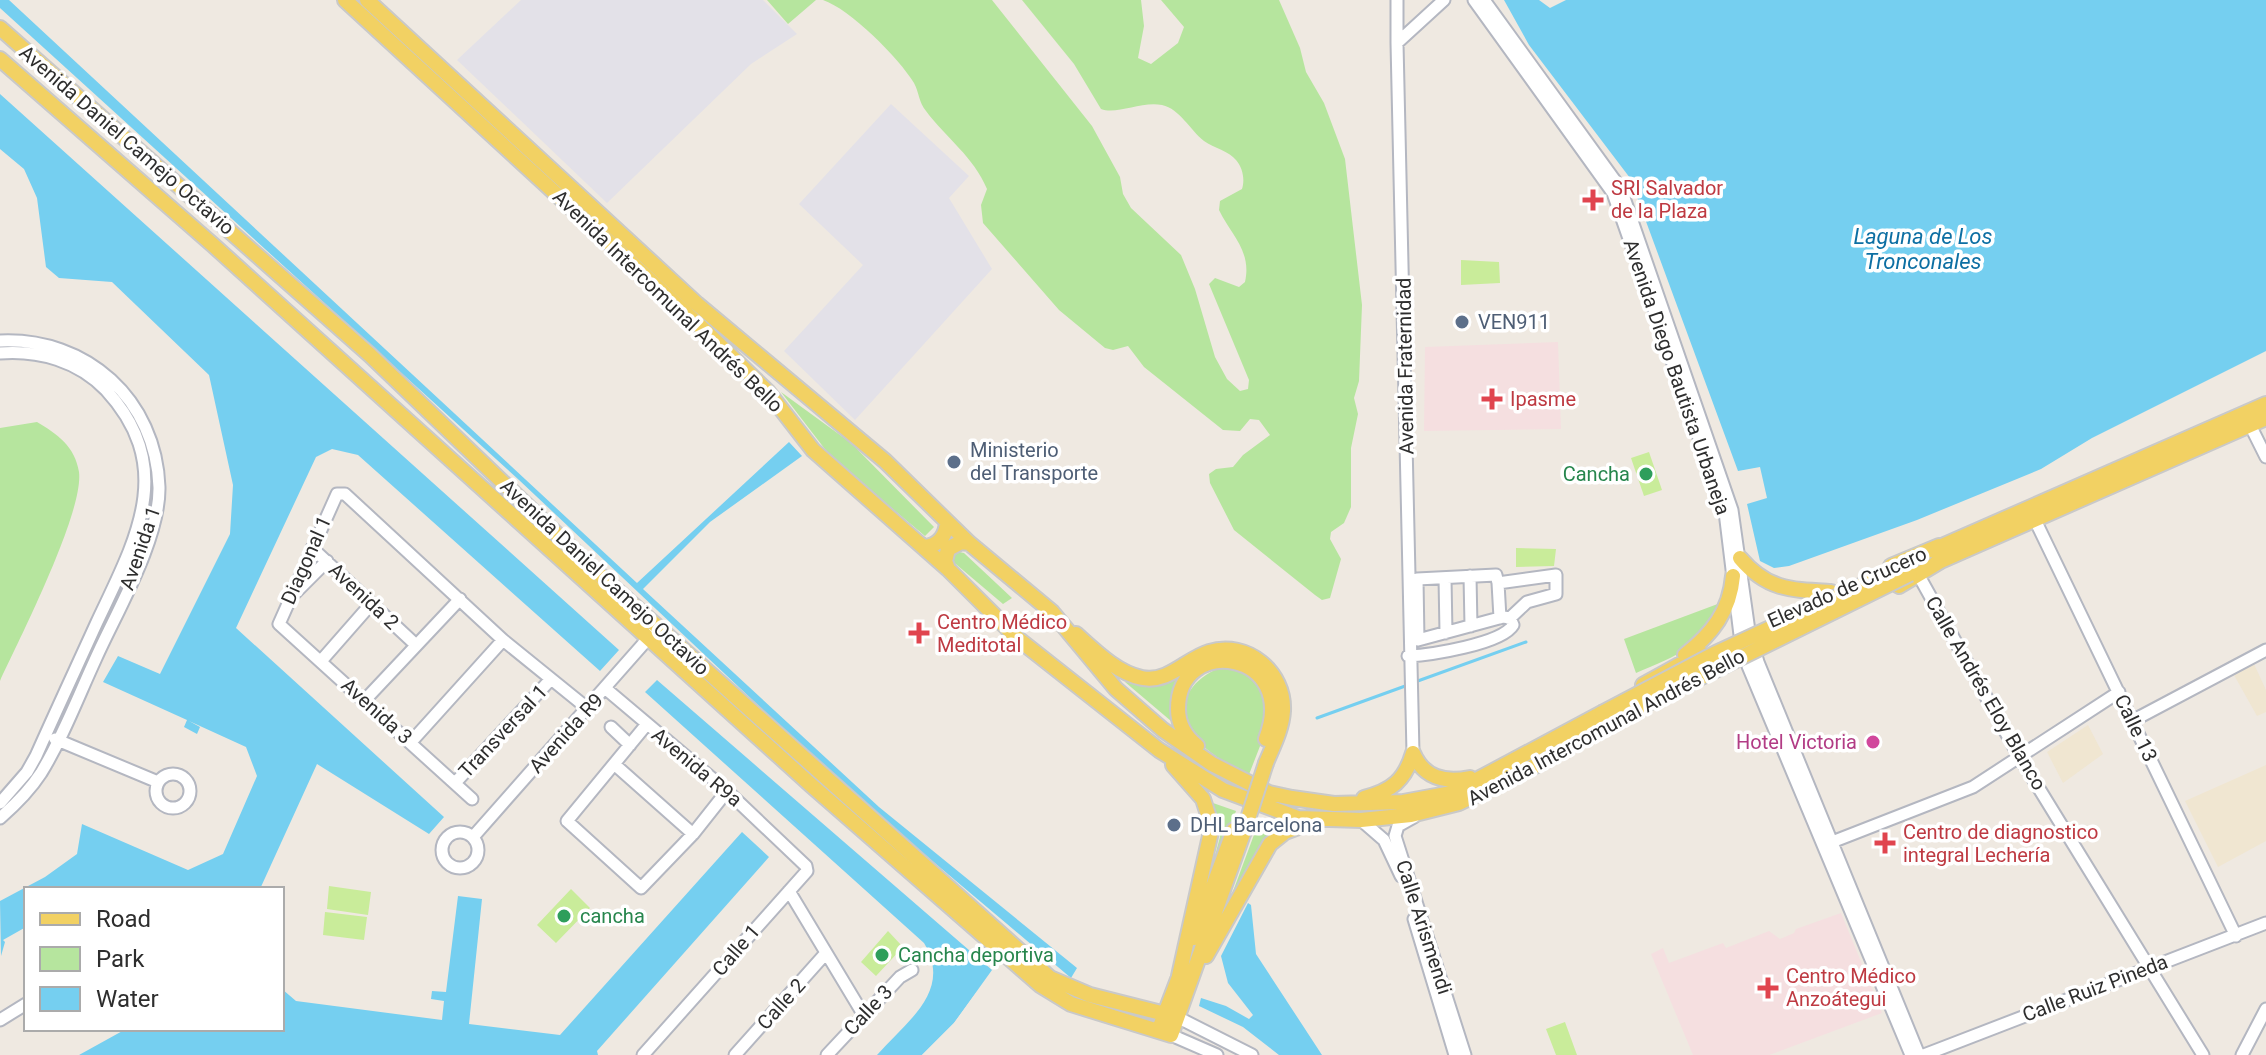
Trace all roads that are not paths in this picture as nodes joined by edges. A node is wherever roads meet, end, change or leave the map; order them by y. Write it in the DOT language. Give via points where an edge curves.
graph roads {
  1 [pos="345,0"];
  2 [pos="367,0"];
  3 [pos="1397,0"];
  4 [pos="1444,0"];
  5 [pos="1474,0"];
  6 [pos="1484,0"];
  7 [pos="0,28"];
  8 [pos="1397,43"];
  9 [pos="0,59"];
  10 [pos="0,341"];
  11 [pos="0,353"];
  12 [pos="2266,404"];
  13 [pos="2266,418"];
  14 [pos="2250,425"];
  15 [pos="2266,457"];
  16 [pos="2035,520"];
  17 [pos="947,522"];
  18 [pos="969,543"];
  19 [pos="924,547"];
  20 [pos="312,548"];
  21 [pos="1942,553"];
  22 [pos="1740,558"];
  23 [pos="327,561"];
  24 [pos="948,569"];
  25 [pos="1912,571"];
  26 [pos="1470,576"];
  27 [pos="1733,576"];
  28 [pos="1445,578"];
  29 [pos="1498,583"];
  30 [pos="1831,592"];
  31 [pos="460,599"];
  32 [pos="288,600"];
  33 [pos="371,604"];
  34 [pos="1052,612"];
  35 [pos="1505,618"];
  36 [pos="280,624"];
  37 [pos="1471,626"];
  38 [pos="653,633"];
  39 [pos="1446,633"];
  40 [pos="1744,633"];
  41 [pos="503,640"];
  42 [pos="416,645"];
  43 [pos="85,650"];
  44 [pos="2266,650"];
  45 [pos="97,656"];
  46 [pos="1408,656"];
  47 [pos="1751,659"];
  48 [pos="321,661"];
  49 [pos="1661,674"];
  50 [pos="551,679"];
  51 [pos="606,689"];
  52 [pos="2119,692"];
  53 [pos="364,701"];
  54 [pos="587,708"];
  55 [pos="2132,721"];
  56 [pos="647,724"];
  57 [pos="611,727"];
  58 [pos="46,735"];
  59 [pos="58,741"];
  60 [pos="411,742"];
  61 [pos="630,745"];
  62 [pos="1159,750"];
  63 [pos="1548,750"];
  64 [pos="1413,753"];
  65 [pos="2019,756"];
  66 [pos="1262,761"];
  67 [pos="614,764"];
  68 [pos="1486,776"];
  69 [pos="1243,780"];
  70 [pos="158,782"];
  71 [pos="455,783"];
  72 [pos="727,791"];
  73 [pos="472,799"];
  74 [pos="0,803"];
  75 [pos="1319,803"];
  76 [pos="1422,813"];
  77 [pos="0,818"];
  78 [pos="1318,820"];
  79 [pos="1361,820"];
  80 [pos="693,834"];
  81 [pos="473,837"];
  82 [pos="1832,842"];
  83 [pos="787,846"];
  84 [pos="789,891"];
  85 [pos="2266,923"];
  86 [pos="2236,936"];
  87 [pos="826,953"];
  88 [pos="2150,966"];
  89 [pos="912,970"];
  90 [pos="1184,980"];
  91 [pos="24,1005"];
  92 [pos="2266,1009"];
  93 [pos="863,1014"];
  94 [pos="1171,1016"];
  95 [pos="0,1020"];
  96 [pos="1165,1033"];
  97 [pos="643,1055"];
  98 [pos="735,1055"];
  99 [pos="827,1055"];
  100 [pos="1217,1055"];
  101 [pos="1252,1055"];
  102 [pos="1455,1055"];
  103 [pos="1465,1055"];
  104 [pos="1911,1055"];
  105 [pos="1922,1055"];
  106 [pos="2203,1055"];
  107 [pos="2242,1055"];
  1 -- 19 [label="main road, Avenida Intercomunal Andrés Bello" via="712,337 768,392 813,450"];
  2 -- 17 [label="main road, Avenida Intercomunal Andrés Bello" via="697,304 885,461"];
  3 -- 8 [label="street, Avenida Fraternidad"];
  4 -- 8 [label="street"];
  5 -- 27 [label="street, Avenida Diego Bautista Urbaneja" via="1613,193 1725,512"];
  6 -- 22 [label="street, Avenida Diego Bautista Urbaneja" via="1621,189 1703,419 1732,510"];
  7 -- 38 [label="main road, Avenida Daniel Camejo Octavio" via="370,355"];
  8 -- 46 [label="street, Avenida Fraternidad"];
  9 -- 38 [label="main road, Avenida Daniel Camejo Octavio"];
  10 -- 45 [label="street, Avenida 1" via="41,344 89,361 120,386 151,436 159,489 155,514"];
  11 -- 43 [label="street, Avenida 1" via="18,351 61,360 90,376 127,417 143,457 139,532"];
  12 -- 21 [label="main road, Avenida Intercomunal Andrés Bello"];
  13 -- 14 [label="main road, Avenida Intercomunal Andrés Bello"];
  14 -- 15 [label="street"];
  14 -- 16 [label="main road, Avenida Intercomunal Andrés Bello"];
  16 -- 21 [label="main road, Avenida Intercomunal Andrés Bello"];
  16 -- 52 [label="street, Calle 13"];
  17 -- 18 [label="main road, Avenida Intercomunal Andrés Bello"];
  17 -- 19 [label="main road" via="941,540"];
  18 -- 24 [label="main road" via="948,549"];
  18 -- 34 [label="main road, Avenida Intercomunal Andrés Bello"];
  19 -- 24 [label="main road, Avenida Intercomunal Andrés Bello"];
  20 -- 23 [label="street, Avenida 2"];
  20 -- 31 [label="street, Diagonal 1" via="335,496 345,494"];
  20 -- 32 [label="street, Diagonal 1"];
  21 -- 25 [label="main road, Avenida Intercomunal Andrés Bello"];
  21 -- 30 [label="main road, Elevado de Crucero"];
  22 -- 30 [label="main road" via="1773,585"];
  22 -- 40 [label="street, Avenida Diego Bautista Urbaneja"];
  23 -- 32 [label="street"];
  23 -- 33 [label="street, Avenida 2"];
  24 -- 62 [label="main road, Avenida Intercomunal Andrés Bello" via="1035,653"];
  25 -- 47 [label="main road, Elevado de Crucero"];
  25 -- 63 [label="main road, Avenida Intercomunal Andrés Bello, bridge"];
  25 -- 65 [label="street, Calle Andrés Eloy Blanco"];
  26 -- 28 [label="street"];
  26 -- 29 [label="street" via="1497,575"];
  26 -- 37 [label="street"];
  27 -- 40 [label="street, Avenida Diego Bautista Urbaneja"];
  27 -- 49 [label="main road" via="1715,629"];
  28 -- 39 [label="street"];
  28 -- 39 [label="street" via="1417,579 1417,638"];
  29 -- 35 [label="street"];
  29 -- 35 [label="street" via="1552,574 1557,579 1556,594 1527,602"];
  30 -- 40 [label="main road, Elevado de Crucero"];
  31 -- 41 [label="street"];
  31 -- 42 [label="street"];
  32 -- 36 [label="street, Diagonal 1"];
  33 -- 42 [label="street, Avenida 2"];
  33 -- 48 [label="street"];
  34 -- 66 [label="main road" via="1123,672 1143,678 1171,674 1221,650 1237,650 1261,661 1278,685 1283,709"];
  34 -- 69 [label="main road, Avenida Intercomunal Andrés Bello" via="1116,689 1180,742"];
  35 -- 37 [label="street"];
  35 -- 46 [label="street" via="1513,625 1505,634 1432,655"];
  36 -- 48 [label="street, Avenida 3"];
  37 -- 39 [label="street"];
  38 -- 51 [label="street, Avenida R9"];
  38 -- 94 [label="main road, Avenida Daniel Camejo Octavio" via="1050,978 1090,995"];
  38 -- 96 [label="main road, Avenida Daniel Camejo Octavio" via="1040,985 1071,1004"];
  40 -- 47 [label="street, Avenida Diego Bautista Urbaneja"];
  40 -- 49 [label="main road, Elevado de Crucero"];
  41 -- 50 [label="street"];
  41 -- 60 [label="street"];
  42 -- 53 [label="street"];
  43 -- 45 [label="street"];
  43 -- 58 [label="street, Avenida 1"];
  44 -- 55 [label="street"];
  45 -- 59 [label="street, Avenida 1"];
  46 -- 64 [label="street, Avenida Fraternidad"];
  47 -- 63 [label="main road, Elevado de Crucero"];
  47 -- 82 [label="street, Avenida Diego Bautista Urbaneja"];
  47 -- 104 [label="street, Avenida Diego Bautista Urbaneja"];
  48 -- 53 [label="street, Avenida 3"];
  49 -- 63 [label="main road, Elevado de Crucero"];
  50 -- 54 [label="street"];
  50 -- 71 [label="street, Transversal 1"];
  51 -- 54 [label="street, Avenida R9"];
  51 -- 56 [label="street, Avenida R9a"];
  52 -- 55 [label="street, Calle 13"];
  52 -- 65 [label="street"];
  53 -- 60 [label="street, Avenida 3"];
  54 -- 81 [label="street, Avenida R9"];
  55 -- 86 [label="street, Calle 13"];
  56 -- 61 [label="street"];
  56 -- 72 [label="street, Avenida R9a"];
  57 -- 61 [label="street"];
  58 -- 59 [label="street"];
  58 -- 74 [label="street, Avenida 1" via="27,772"];
  59 -- 70 [label="street"];
  59 -- 77 [label="street, Avenida 1" via="39,776"];
  60 -- 71 [label="street, Avenida 3"];
  61 -- 67 [label="street"];
  62 -- 78 [label="main road, Avenida Intercomunal Andrés Bello" via="1247,802"];
  62 -- 90 [label="main road" via="1203,799 1212,827"];
  63 -- 68 [label="main road, Avenida Intercomunal Andrés Bello"];
  63 -- 76 [label="main road, Avenida Intercomunal Andrés Bello" via="1459,803"];
  64 -- 68 [label="main road" via="1437,779"];
  64 -- 75 [label="main road" via="1406,774 1382,793"];
  65 -- 82 [label="street" via="1973,787"];
  65 -- 88 [label="street, Calle Andrés Eloy Blanco"];
  66 -- 69 [label="main road" via="1273,712 1266,683 1240,662 1210,662 1189,676 1179,718 1189,740"];
  66 -- 90 [label="main road, bridge"];
  67 -- 80 [label="street"];
  67 -- 80 [label="street" via="568,824 645,887"];
  68 -- 75 [label="main road, Avenida Intercomunal Andrés Bello" via="1452,793 1403,802"];
  69 -- 75 [label="main road, Avenida Intercomunal Andrés Bello" via="1269,793"];
  71 -- 73 [label="street, Avenida 3"];
  72 -- 80 [label="street"];
  72 -- 83 [label="street, Avenida R9a"];
  76 -- 79 [label="main road, Avenida Intercomunal Andrés Bello"];
  76 -- 103 [label="street, Calle Arismendi" via="1398,826 1395,836"];
  78 -- 79 [label="main road, Avenida Intercomunal Andrés Bello"];
  78 -- 90 [label="main road" via="1285,832 1270,844"];
  79 -- 102 [label="street, Calle Arismendi" via="1375,829 1393,854"];
  82 -- 105 [label="street, Avenida Diego Bautista Urbaneja"];
  83 -- 84 [label="street, Calle 1" via="807,871"];
  84 -- 87 [label="street"];
  84 -- 97 [label="street, Calle 1"];
  85 -- 86 [label="street, Calle Ruiz Pineda"];
  86 -- 88 [label="street, Calle Ruiz Pineda"];
  87 -- 93 [label="street"];
  87 -- 98 [label="street, Calle 2"];
  88 -- 105 [label="street, Calle Ruiz Pineda"];
  88 -- 106 [label="street, Calle Andrés Eloy Blanco"];
  89 -- 93 [label="street, Calle 3"];
  90 -- 94 [label="main road"];
  91 -- 95 [label="street"];
  92 -- 107 [label="street"];
  93 -- 99 [label="street, Calle 3"];
  94 -- 96 [label="main road"];
  94 -- 101 [label="street, Avenida Daniel Camejo Octavio"];
  96 -- 100 [label="street, Avenida Daniel Camejo Octavio"];
}
